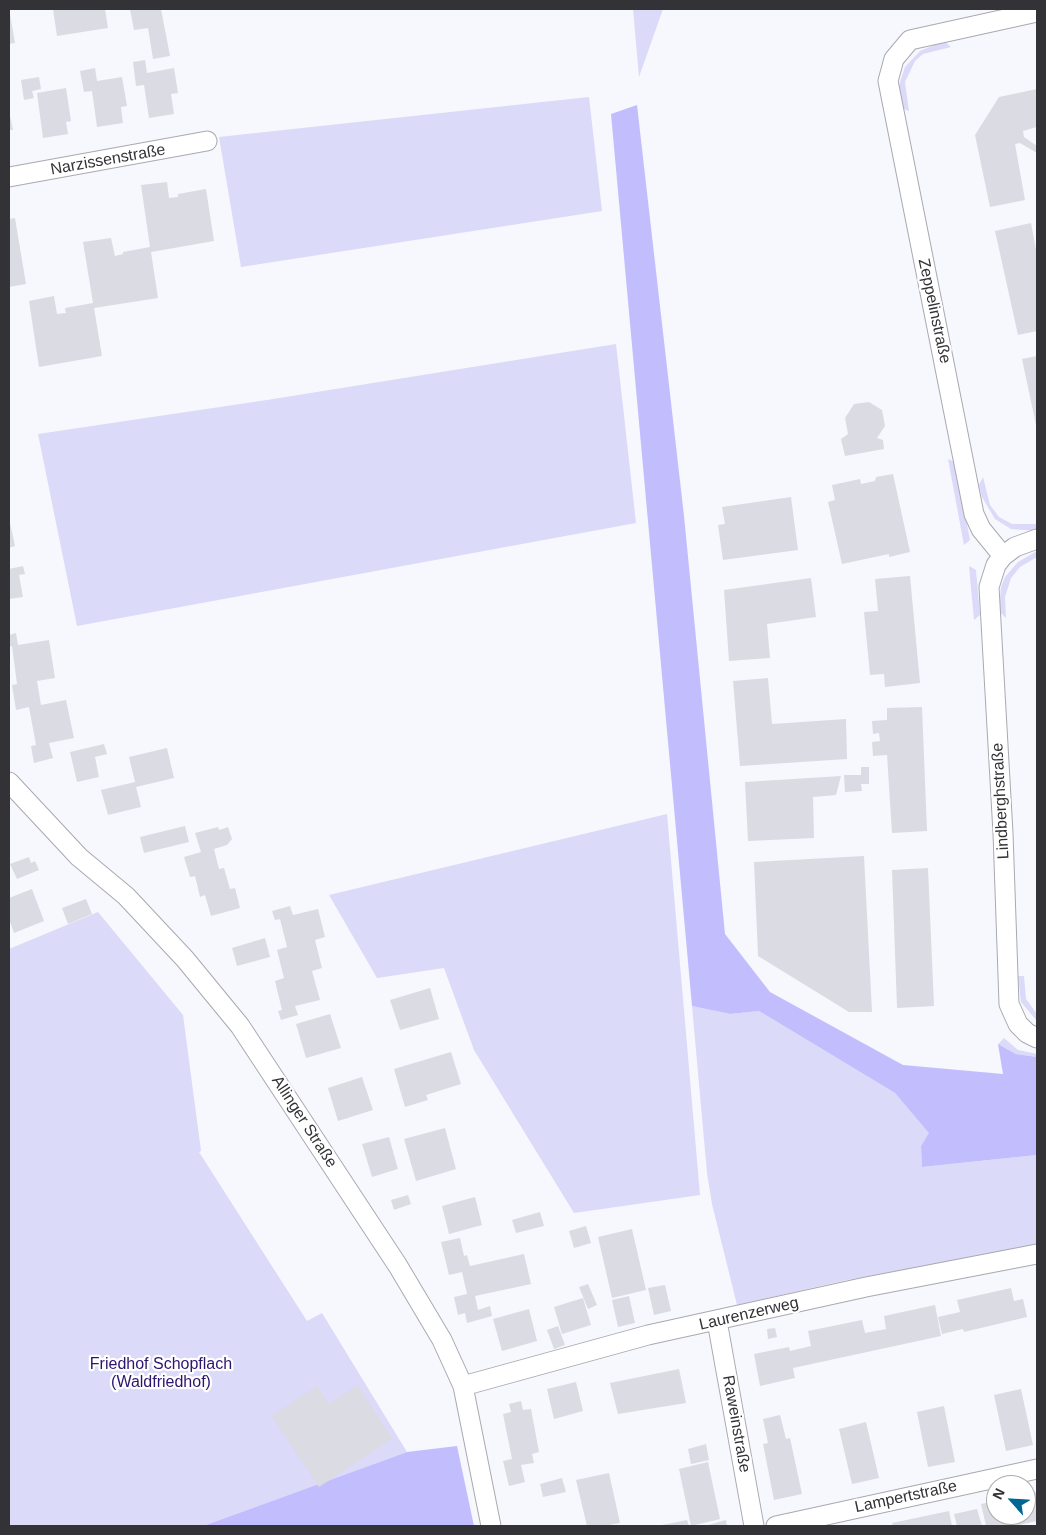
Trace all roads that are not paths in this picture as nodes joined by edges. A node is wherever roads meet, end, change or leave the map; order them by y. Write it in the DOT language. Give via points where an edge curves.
graph roads {
  1 [pos="1037,12"];
  2 [pos="207,141"];
  3 [pos="9,177"];
  4 [pos="1037,539"];
  5 [pos="1003,556"];
  6 [pos="9,782"];
  7 [pos="1037,1038"];
  8 [pos="1037,1254"];
  9 [pos="717,1321"];
  10 [pos="463,1386"];
  11 [pos="1037,1469"];
  12 [pos="492,1526"];
  13 [pos="754,1526"];
  14 [pos="776,1526"];
  1 -- 5 [label="street, Zeppelinstraße" via="917,38 903,46 894,58 888,81 974,514 981,529"];
  2 -- 3 [label="street, Narzissenstraße"];
  4 -- 5 [label="street" via="1015,547"];
  5 -- 7 [label="street, Lindberghstraße" via="996,565 989,587 1009,1004 1018,1024"];
  6 -- 10 [label="street, Allinger Straße" via="73,850 126,896 185,959 240,1026 418,1297"];
  8 -- 9 [label="street, Laurenzerweg" via="866,1287"];
  9 -- 10 [label="street, Laurenzerweg" via="648,1336"];
  9 -- 13 [label="street, Raweinstraße"];
  10 -- 12 [label="street, Allinger Straße"];
  11 -- 14 [label="street, Lampertstraße"];
}
